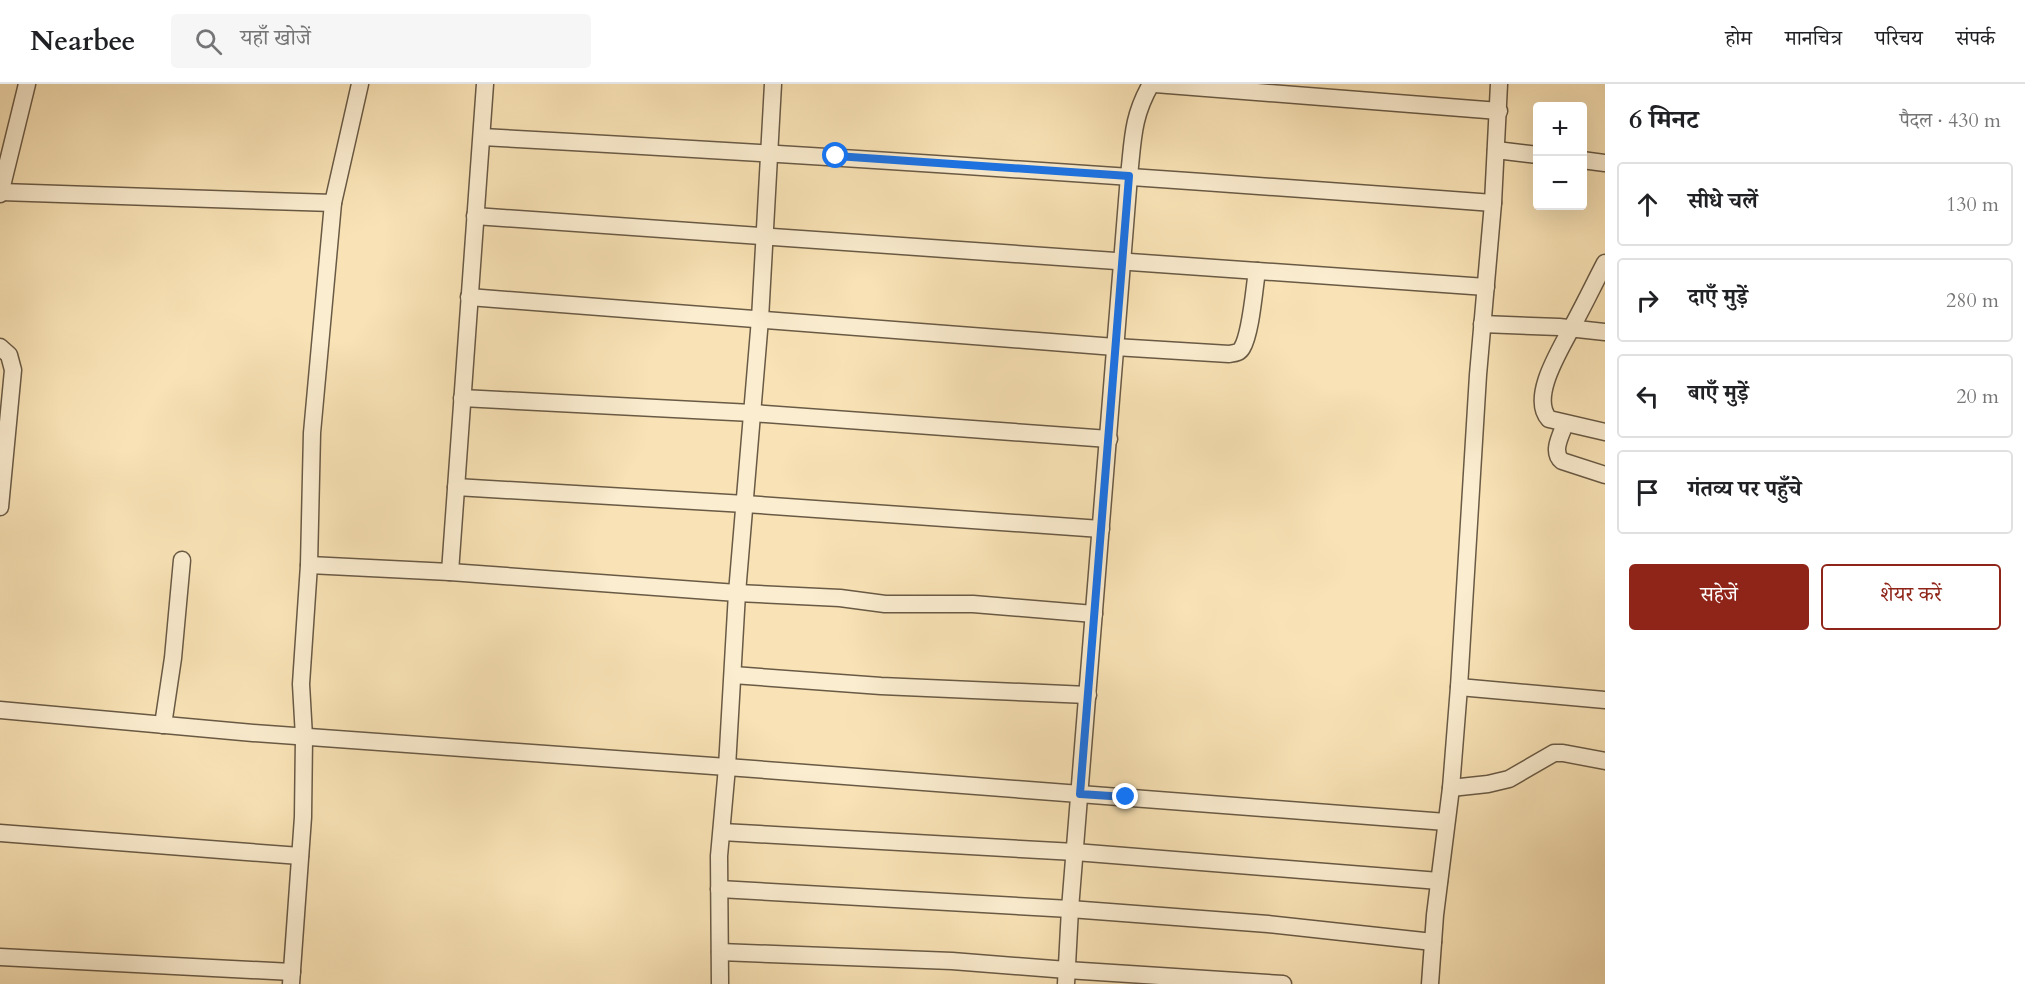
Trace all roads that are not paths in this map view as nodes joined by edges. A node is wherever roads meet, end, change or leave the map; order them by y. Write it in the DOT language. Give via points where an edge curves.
graph roads {
  1 [pos="27,84"];
  2 [pos="360,84"];
  3 [pos="485,84"];
  4 [pos="773,84"];
  5 [pos="1153,84"];
  6 [pos="1499,84"];
  7 [pos="1499,111"];
  8 [pos="482,137"];
  9 [pos="1496,150"];
  10 [pos="769,152"];
  11 [pos="1533,154"];
  12 [pos="1587,161"];
  13 [pos="1605,163"];
  14 [pos="1129,176"];
  15 [pos="0,193"];
  16 [pos="333,203"];
  17 [pos="1493,203"];
  18 [pos="476,216"];
  19 [pos="764,235"];
  20 [pos="1122,261"];
  21 [pos="1605,263"];
  22 [pos="1257,271"];
  23 [pos="1486,287"];
  24 [pos="469,297"];
  25 [pos="760,319"];
  26 [pos="1482,324"];
  27 [pos="1572,328"];
  28 [pos="1605,332"];
  29 [pos="1115,347"];
  30 [pos="0,348"];
  31 [pos="462,398"];
  32 [pos="752,413"];
  33 [pos="1565,424"];
  34 [pos="1605,432"];
  35 [pos="1109,439"];
  36 [pos="2,465"];
  37 [pos="1605,475"];
  38 [pos="456,487"];
  39 [pos="745,504"];
  40 [pos="0,507"];
  41 [pos="1101,529"];
  42 [pos="182,560"];
  43 [pos="309,565"];
  44 [pos="450,572"];
  45 [pos="737,593"];
  46 [pos="1094,615"];
  47 [pos="733,675"];
  48 [pos="1459,687"];
  49 [pos="1088,695"];
  50 [pos="1605,700"];
  51 [pos="0,710"];
  52 [pos="164,725"];
  53 [pos="304,737"];
  54 [pos="1605,761"];
  55 [pos="727,767"];
  56 [pos="1451,788"];
  57 [pos="1080,794"];
  58 [pos="1446,822"];
  59 [pos="722,832"];
  60 [pos="0,833"];
  61 [pos="1075,852"];
  62 [pos="300,856"];
  63 [pos="1439,881"];
  64 [pos="719,889"];
  65 [pos="1070,909"];
  66 [pos="1433,942"];
  67 [pos="720,952"];
  68 [pos="0,957"];
  69 [pos="1066,977"];
  70 [pos="292,978"];
  71 [pos="720,984"];
  72 [pos="1283,984"];
  73 [pos="1430,984"];
  1 -- 15 [label="street"];
  2 -- 16 [label="street"];
  3 -- 8 [label="street"];
  4 -- 10 [label="street"];
  5 -- 7 [label="street"];
  5 -- 14 [label="street" via="1141,101 1135,120"];
  6 -- 7 [label="street"];
  7 -- 9 [label="street"];
  8 -- 10 [label="street"];
  8 -- 18 [label="street"];
  9 -- 11 [label="street"];
  9 -- 17 [label="street"];
  10 -- 14 [label="street"];
  10 -- 19 [label="street"];
  12 -- 13 [label="street"];
  14 -- 17 [label="street"];
  14 -- 20 [label="street"];
  15 -- 16 [label="street"];
  16 -- 43 [label="street" via="312,433"];
  17 -- 23 [label="street"];
  18 -- 19 [label="street"];
  18 -- 24 [label="street"];
  19 -- 20 [label="street"];
  19 -- 25 [label="street"];
  20 -- 22 [label="street"];
  20 -- 29 [label="street"];
  21 -- 27 [label="street"];
  22 -- 23 [label="street"];
  22 -- 29 [label="street" via="1247,336 1238,352"];
  23 -- 26 [label="street"];
  24 -- 25 [label="street"];
  24 -- 31 [label="street"];
  25 -- 29 [label="street"];
  25 -- 32 [label="street"];
  26 -- 27 [label="street"];
  26 -- 48 [label="street"];
  27 -- 28 [label="street"];
  27 -- 33 [label="street" via="1557,354 1542,403 1549,419"];
  29 -- 35 [label="street"];
  30 -- 36 [label="street" via="9,355 13,370"];
  31 -- 32 [label="street"];
  31 -- 38 [label="street"];
  32 -- 35 [label="street"];
  32 -- 39 [label="street"];
  33 -- 34 [label="street"];
  33 -- 37 [label="street" via="1556,451 1558,458"];
  35 -- 41 [label="street"];
  36 -- 40 [label="street"];
  38 -- 39 [label="street"];
  38 -- 44 [label="street"];
  39 -- 41 [label="street"];
  39 -- 45 [label="street"];
  41 -- 46 [label="street"];
  42 -- 52 [label="street"];
  43 -- 44 [label="street"];
  43 -- 53 [label="street" via="301,684"];
  44 -- 45 [label="street"];
  45 -- 46 [label="street" via="899,605 973,604"];
  45 -- 47 [label="street"];
  46 -- 49 [label="street"];
  47 -- 49 [label="street"];
  47 -- 55 [label="street"];
  48 -- 50 [label="street"];
  48 -- 56 [label="street"];
  49 -- 57 [label="street"];
  51 -- 52 [label="street"];
  52 -- 53 [label="street"];
  53 -- 55 [label="street"];
  53 -- 62 [label="street"];
  54 -- 56 [label="street" via="1554,753 1509,779"];
  55 -- 57 [label="street"];
  55 -- 59 [label="street"];
  56 -- 58 [label="street"];
  57 -- 58 [label="street"];
  57 -- 61 [label="street"];
  58 -- 63 [label="street"];
  59 -- 61 [label="street"];
  59 -- 64 [label="street"];
  60 -- 62 [label="street"];
  61 -- 63 [label="street"];
  61 -- 65 [label="street"];
  62 -- 70 [label="street"];
  63 -- 66 [label="street"];
  64 -- 65 [label="street"];
  64 -- 67 [label="street"];
  65 -- 66 [label="street"];
  65 -- 69 [label="street"];
  66 -- 73 [label="street"];
  67 -- 69 [label="street" via="952,961"];
  67 -- 71 [label="street"];
  68 -- 70 [label="street"];
  69 -- 72 [label="street"];
}
